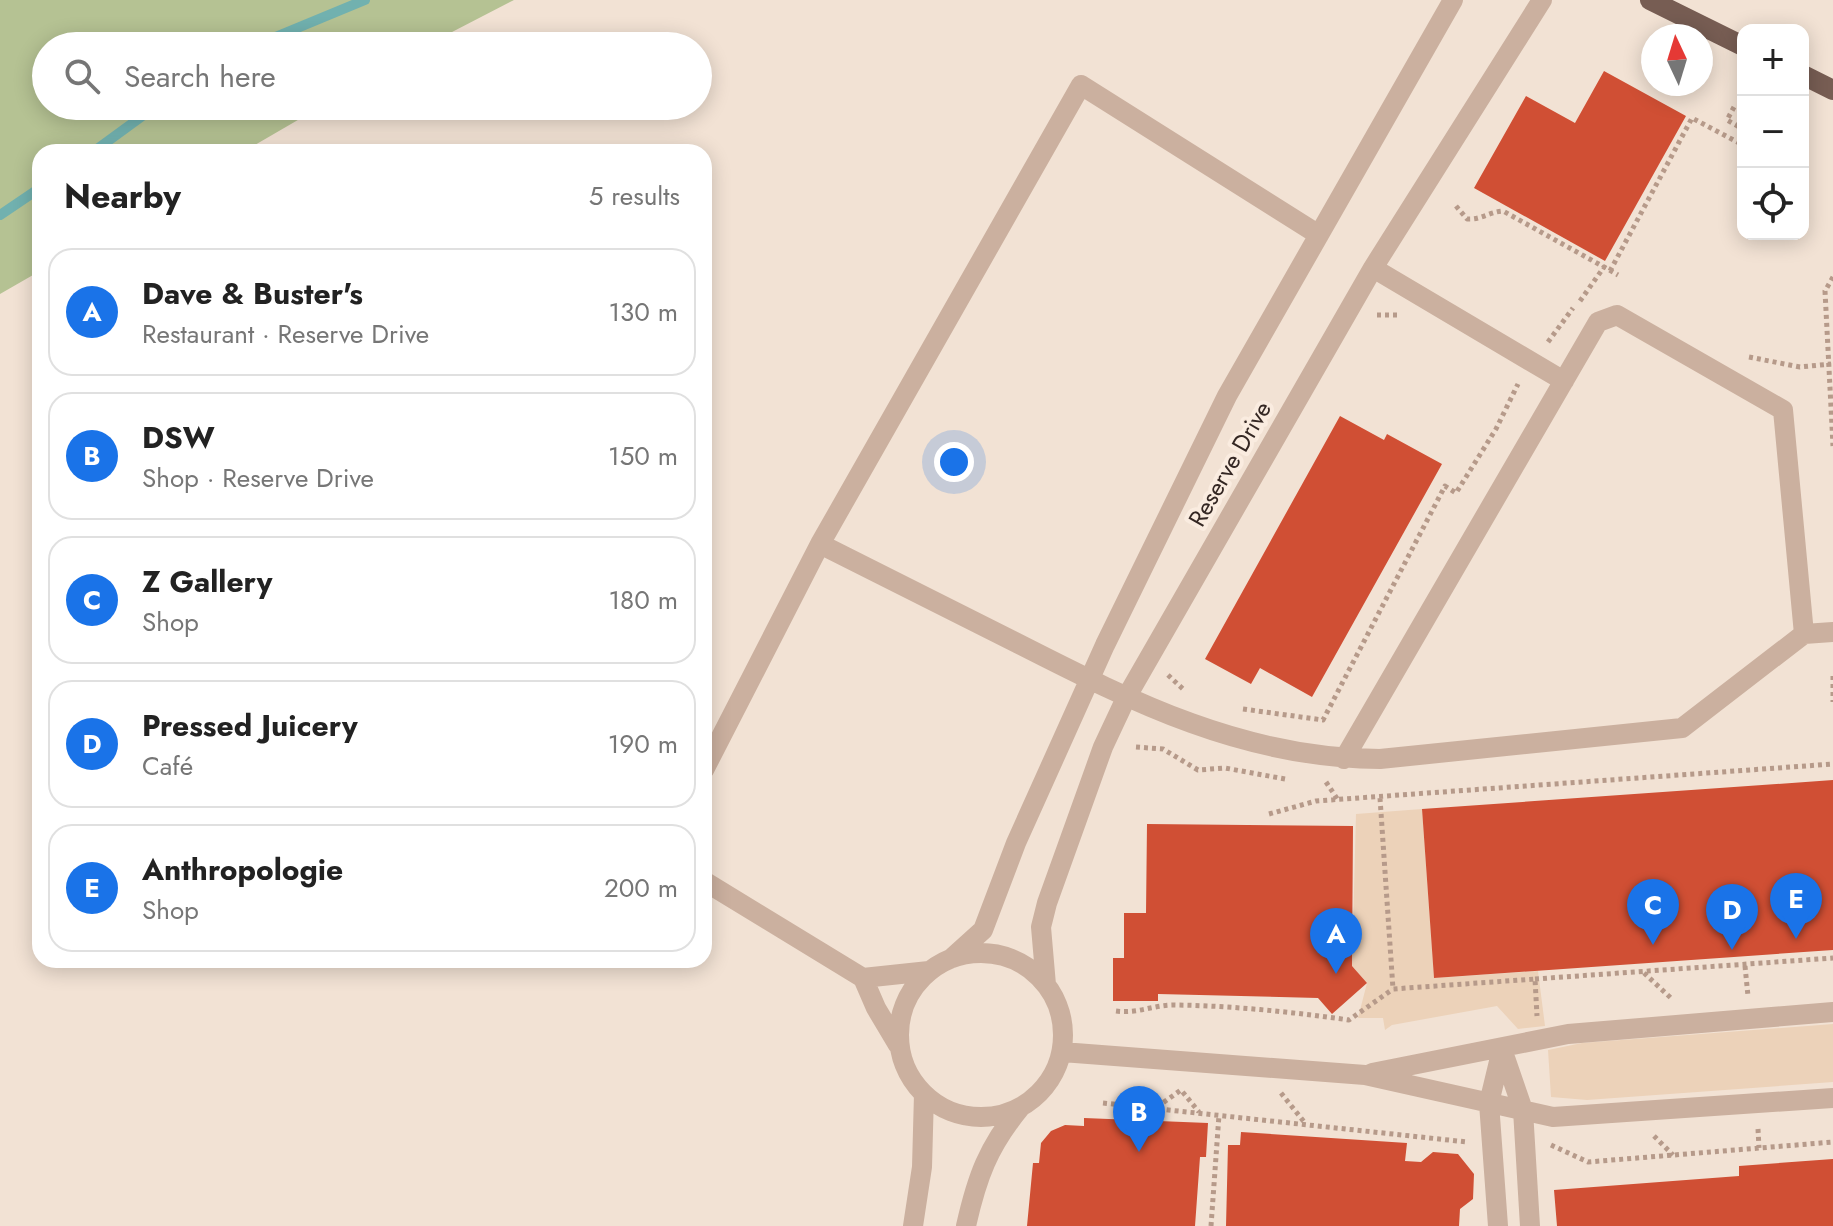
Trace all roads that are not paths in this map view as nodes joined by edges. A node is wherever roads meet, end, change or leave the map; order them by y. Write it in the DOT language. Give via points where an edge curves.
graph roads {
  1 [pos="1453,0"];
  2 [pos="1542,0"];
  3 [pos="1650,0"];
  4 [pos="1737,43"];
  5 [pos="1809,78"];
  6 [pos="1833,90"];
  7 [pos="1319,235"];
  8 [pos="1373,268"];
  9 [pos="1564,381"];
  10 [pos="820,544"];
  11 [pos="1833,632"];
  12 [pos="1804,634"];
  13 [pos="1089,680"];
  14 [pos="1126,698"];
  15 [pos="712,754"];
  16 [pos="1344,759"];
  17 [pos="712,886"];
  18 [pos="952,958"];
  19 [pos="929,971"];
  20 [pos="863,978"];
  21 [pos="1046,985"];
  22 [pos="1833,1012"];
  23 [pos="898,1045"];
  24 [pos="1502,1049"];
  25 [pos="1062,1052"];
  26 [pos="1365,1075"];
  27 [pos="924,1094"];
  28 [pos="1833,1098"];
  29 [pos="1489,1103"];
  30 [pos="1022,1106"];
  31 [pos="1523,1110"];
  32 [pos="913,1226"];
  33 [pos="966,1226"];
  34 [pos="1498,1226"];
  35 [pos="1530,1226"];
  1 -- 7 [label="street, Reserve Drive"];
  2 -- 8 [label="street, Reserve Drive"];
  3 -- 4 [label="main road"];
  5 -- 6 [label="main road"];
  7 -- 10 [label="street" via="1081,85"];
  7 -- 13 [label="street, Reserve Drive" via="1227,396"];
  8 -- 9 [label="street"];
  8 -- 14 [label="street, Reserve Drive"];
  9 -- 12 [label="street" via="1598,322 1617,315 1783,410"];
  9 -- 16 [label="street"];
  10 -- 13 [label="street"];
  10 -- 15 [label="street"];
  11 -- 12 [label="street"];
  12 -- 16 [label="street" via="1682,728"];
  13 -- 14 [label="street"];
  13 -- 18 [label="street, Reserve Drive" via="983,930"];
  14 -- 16 [label="street" via="1243,741"];
  14 -- 21 [label="street, Reserve Drive" via="1047,903 1041,927"];
  17 -- 20 [label="street"];
  18 -- 19 [label="street"];
  18 -- 21 [label="street" via="1004,956 1027,967"];
  19 -- 20 [label="street"];
  19 -- 23 [label="street" via="911,991 900,1017"];
  20 -- 23 [label="street"];
  21 -- 25 [label="street" via="1058,1006"];
  22 -- 24 [label="street" via="1568,1034"];
  23 -- 27 [label="street" via="907,1072"];
  24 -- 26 [label="street"];
  24 -- 29 [label="street"];
  24 -- 31 [label="street"];
  25 -- 26 [label="street"];
  25 -- 30 [label="street" via="1054,1074"];
  26 -- 29 [label="street"];
  27 -- 30 [label="street" via="945,1110 971,1117 998,1116"];
  27 -- 32 [label="street" via="922,1167"];
  28 -- 31 [label="street" via="1571,1117"];
  29 -- 31 [label="street"];
  29 -- 34 [label="street"];
  30 -- 33 [label="street" via="996,1138 976,1180"];
  31 -- 35 [label="street"];
}
